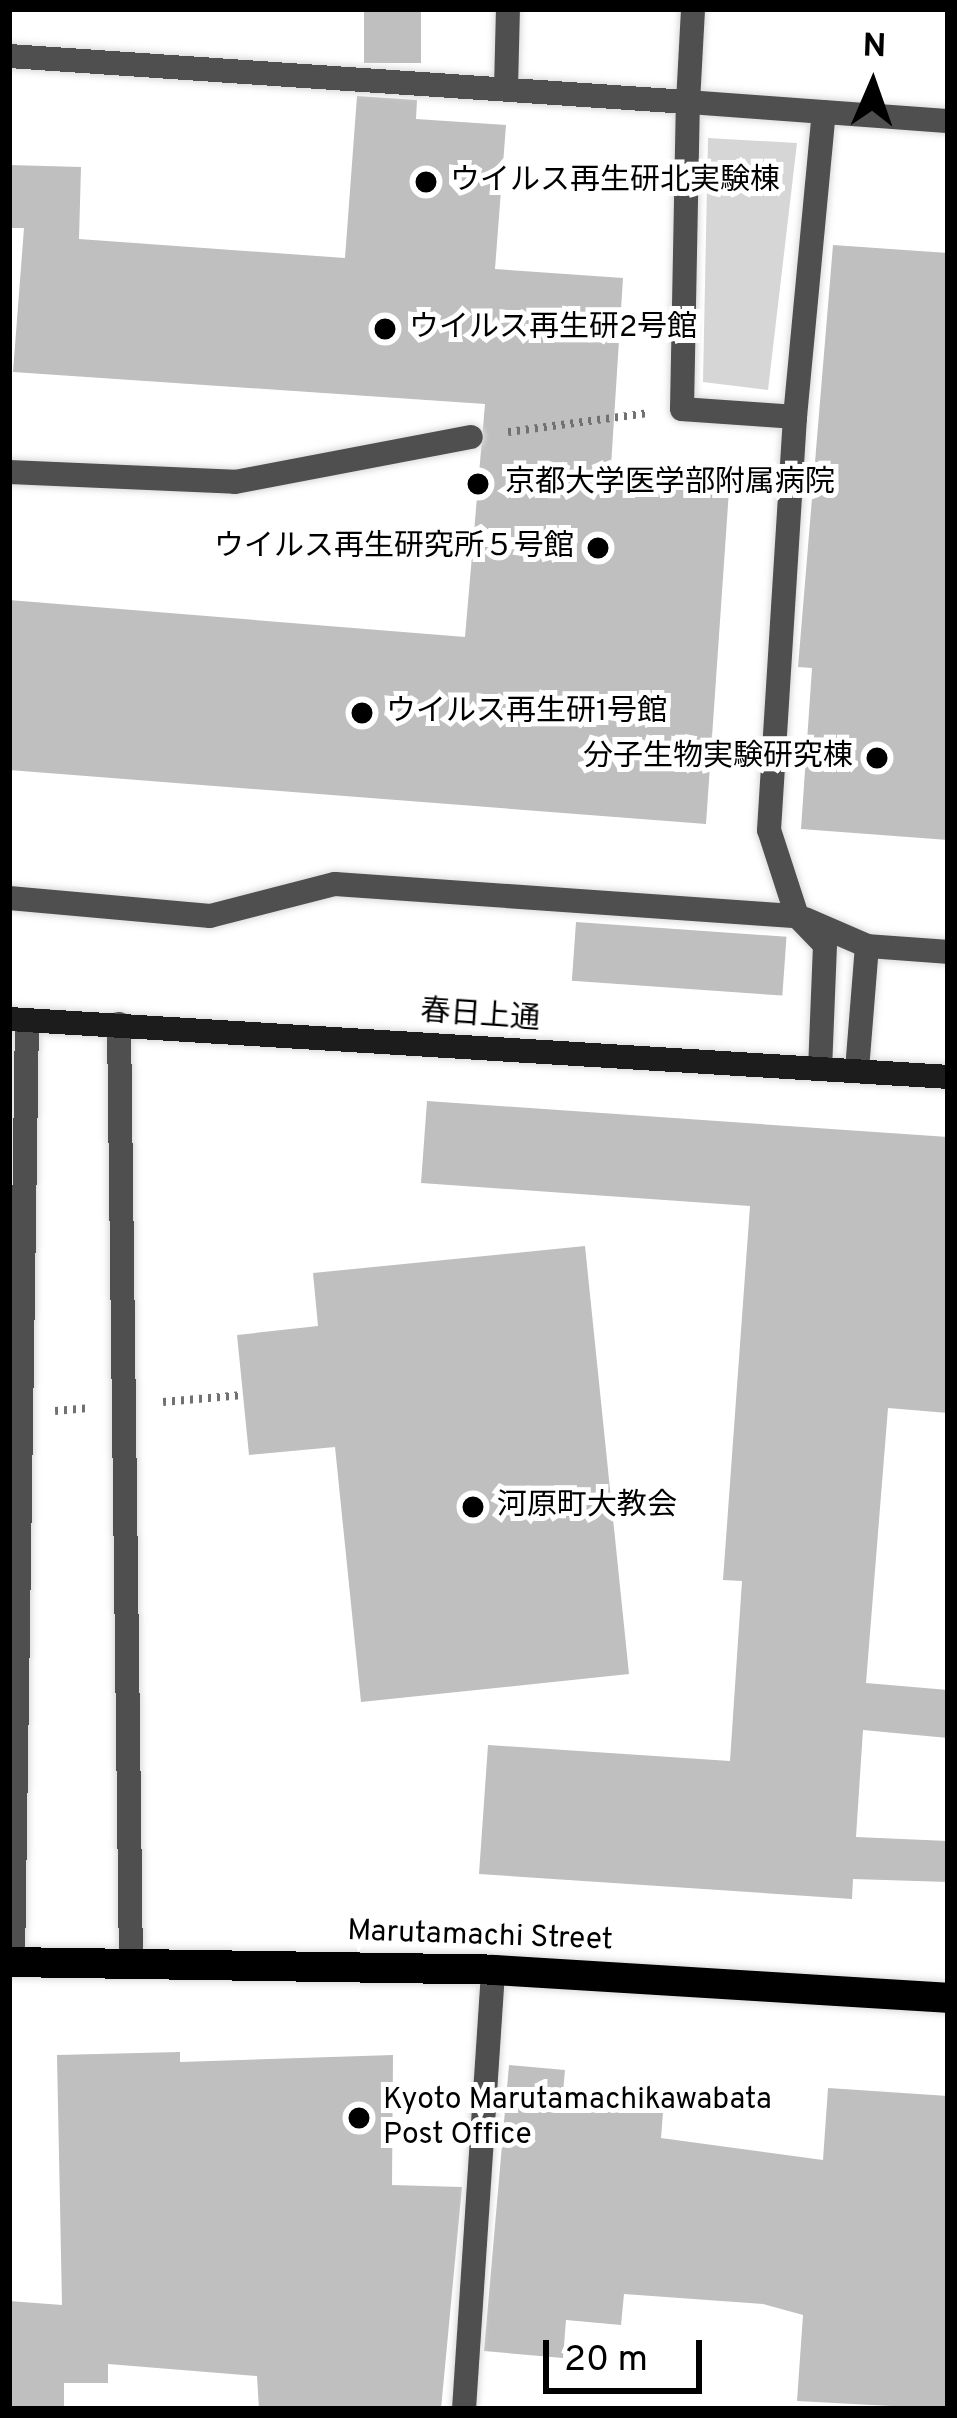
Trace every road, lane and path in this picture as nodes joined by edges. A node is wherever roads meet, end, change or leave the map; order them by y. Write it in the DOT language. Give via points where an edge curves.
graph roads {
  1 [pos="508,9"];
  2 [pos="693,9"];
  3 [pos="9,56"];
  4 [pos="506,89"];
  5 [pos="688,102"];
  6 [pos="824,112"];
  7 [pos="948,121"];
  8 [pos="682,409"];
  9 [pos="795,417"];
  10 [pos="471,437"];
  11 [pos="9,472"];
  12 [pos="9,898"];
  13 [pos="797,916"];
  14 [pos="866,946"];
  15 [pos="948,952"];
  16 [pos="18,1019"];
  17 [pos="119,1024"];
  18 [pos="820,1068"];
  19 [pos="857,1070"];
  20 [pos="948,1077"];
  21 [pos="11,1962"];
  22 [pos="131,1965"];
  23 [pos="493,1970"];
  24 [pos="948,1998"];
  25 [pos="464,2409"];
  1 -- 4 [label="street"];
  2 -- 5 [label="street"];
  3 -- 4 [label="street"];
  4 -- 5 [label="street"];
  5 -- 6 [label="street"];
  5 -- 8 [label="street"];
  6 -- 7 [label="street"];
  6 -- 9 [label="street"];
  8 -- 9 [label="street"];
  8 -- 10 [label="path"];
  9 -- 13 [label="street" via="769,830"];
  10 -- 11 [label="street" via="235,482"];
  12 -- 13 [label="street" via="209,916 335,884"];
  13 -- 14 [label="street"];
  13 -- 18 [label="street" via="825,945"];
  14 -- 15 [label="street"];
  14 -- 19 [label="street"];
  16 -- 17 [label="street, 春日上通"];
  16 -- 21 [label="street"];
  17 -- 18 [label="street, 春日上通"];
  17 -- 22 [label="street"];
  18 -- 19 [label="street, 春日上通"];
  19 -- 20 [label="street, 春日上通"];
  21 -- 22 [label="main road, Marutamachi Street"];
  22 -- 23 [label="main road, Marutamachi Street"];
  23 -- 24 [label="main road, Marutamachi Street"];
  23 -- 25 [label="street"];
}
